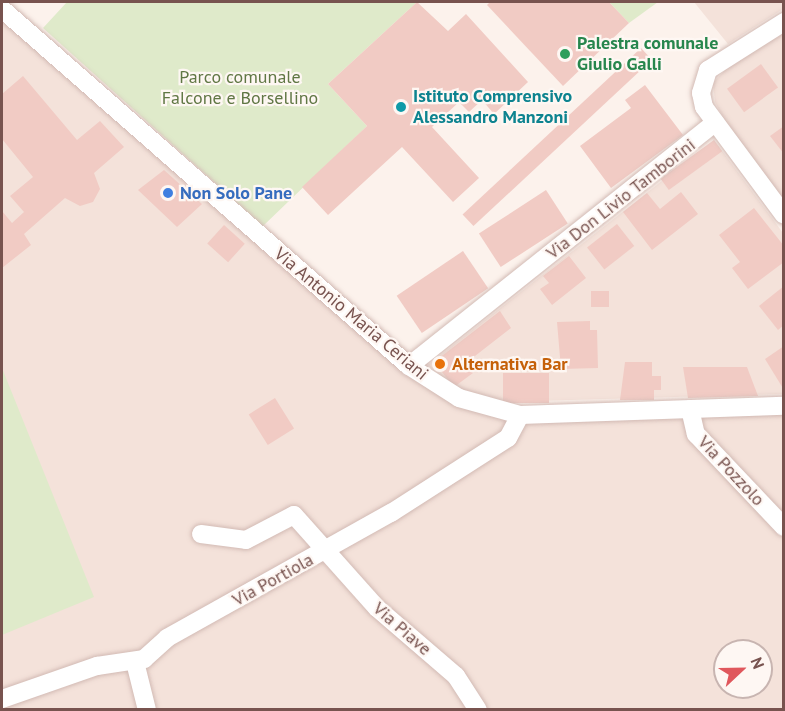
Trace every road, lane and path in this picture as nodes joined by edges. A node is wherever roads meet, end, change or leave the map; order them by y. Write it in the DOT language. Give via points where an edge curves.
graph roads {
  1 [pos="2,9"];
  2 [pos="783,22"];
  3 [pos="715,123"];
  4 [pos="783,215"];
  5 [pos="409,366"];
  6 [pos="783,406"];
  7 [pos="690,409"];
  8 [pos="520,415"];
  9 [pos="783,527"];
  10 [pos="201,534"];
  11 [pos="323,551"];
  12 [pos="135,662"];
  13 [pos="2,699"];
  14 [pos="147,710"];
  15 [pos="478,710"];
  1 -- 5 [label="street, Via Antonio Maria Ceriani"];
  2 -- 3 [label="street" via="708,70 700,93"];
  3 -- 4 [label="street"];
  3 -- 5 [label="street, Via Don Livio Tamborini"];
  5 -- 8 [label="street, Via Antonio Maria Ceriani" via="459,398"];
  6 -- 7 [label="street, Via Antonio Maria Ceriani"];
  7 -- 8 [label="street, Via Antonio Maria Ceriani"];
  7 -- 9 [label="street, Via Pozzolo" via="696,434"];
  8 -- 11 [label="street, Via Portiola" via="508,438"];
  10 -- 11 [label="street, Via Piave" via="246,540 294,515"];
  11 -- 12 [label="street, Via Portiola" via="167,638"];
  11 -- 15 [label="street, Via Piave" via="377,608 456,676"];
  12 -- 13 [label="street" via="97,666"];
  12 -- 14 [label="street"];
}
